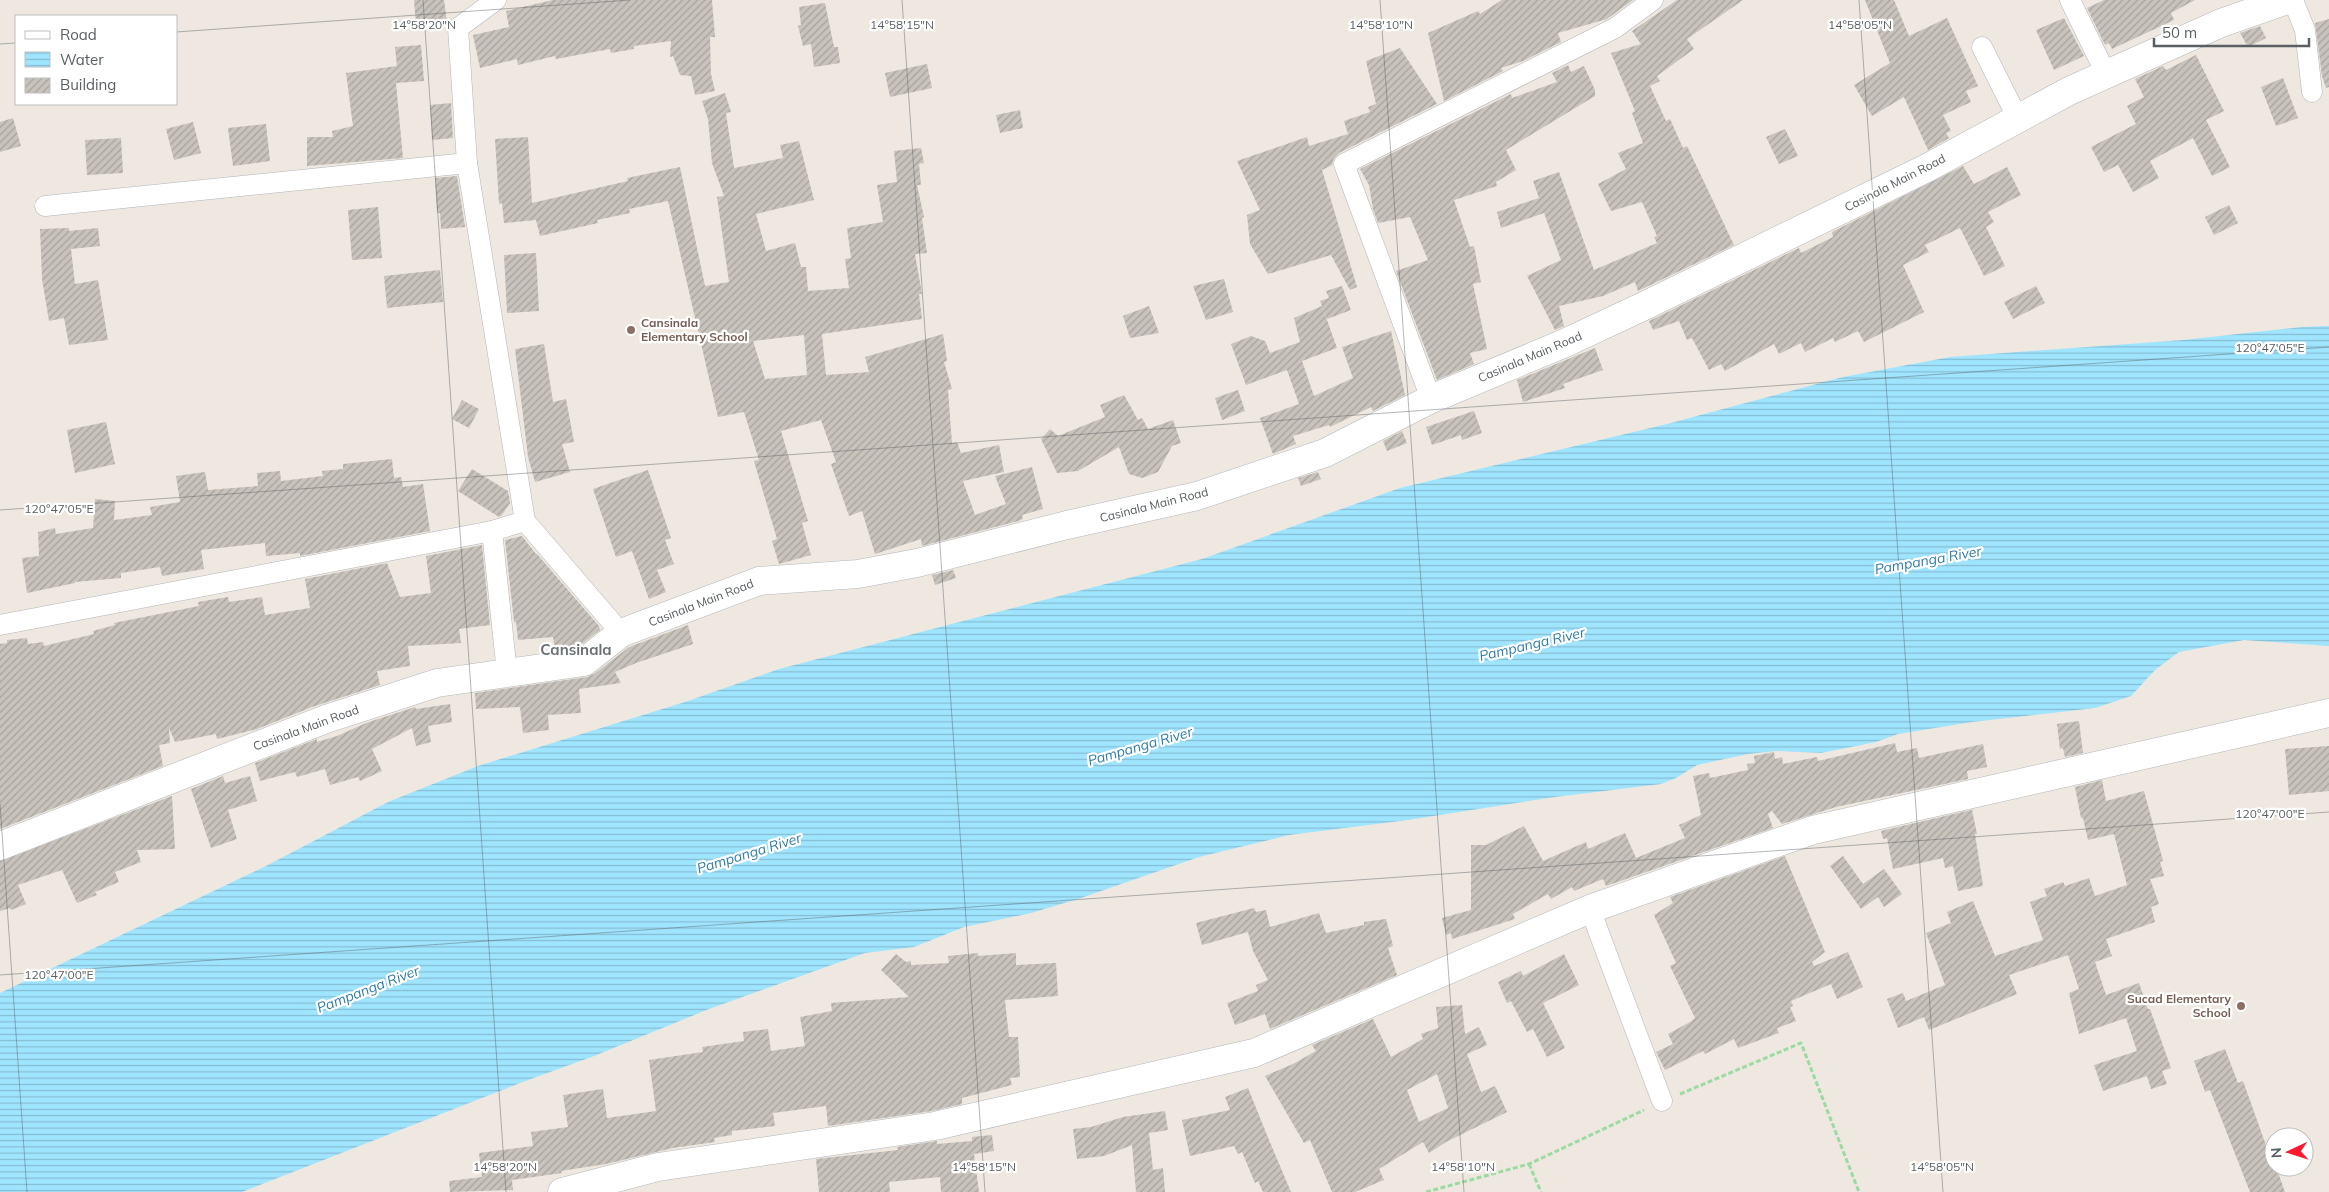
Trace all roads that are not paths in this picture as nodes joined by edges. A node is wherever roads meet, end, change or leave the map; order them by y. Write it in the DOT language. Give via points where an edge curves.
graph roads {
  1 [pos="496,0"];
  2 [pos="1653,0"];
  3 [pos="2070,0"];
  4 [pos="2287,0"];
  5 [pos="2293,0"];
  6 [pos="1982,47"];
  7 [pos="2106,74"];
  8 [pos="2312,92"];
  9 [pos="2018,119"];
  10 [pos="467,163"];
  11 [pos="45,206"];
  12 [pos="1431,399"];
  13 [pos="525,521"];
  14 [pos="492,531"];
  15 [pos="0,625"];
  16 [pos="622,633"];
  17 [pos="507,673"];
  18 [pos="2329,712"];
  19 [pos="0,846"];
  20 [pos="1590,909"];
  21 [pos="1662,1101"];
  22 [pos="562,1192"];
  1 -- 10 [label="street" via="458,28"];
  2 -- 12 [label="street" via="1615,28 1344,164"];
  3 -- 7 [label="street"];
  4 -- 7 [label="street, Casinala Main Road" via="2221,23"];
  5 -- 8 [label="street" via="2305,30"];
  6 -- 9 [label="street"];
  7 -- 9 [label="street, Casinala Main Road" via="2069,90"];
  9 -- 12 [label="street, Casinala Main Road" via="1927,168 1644,306"];
  10 -- 11 [label="street"];
  10 -- 13 [label="street"];
  12 -- 16 [label="street, Casinala Main Road" via="1325,453 1197,496 916,563 858,574 759,581"];
  13 -- 14 [label="street"];
  13 -- 16 [label="street"];
  14 -- 15 [label="street"];
  14 -- 17 [label="street"];
  16 -- 17 [label="street, Casinala Main Road" via="584,662"];
  17 -- 19 [label="street, Casinala Main Road" via="437,683 326,719"];
  18 -- 20 [label="street" via="1813,830"];
  20 -- 21 [label="street"];
  20 -- 22 [label="street" via="1254,1052 935,1126 658,1167"];
}
